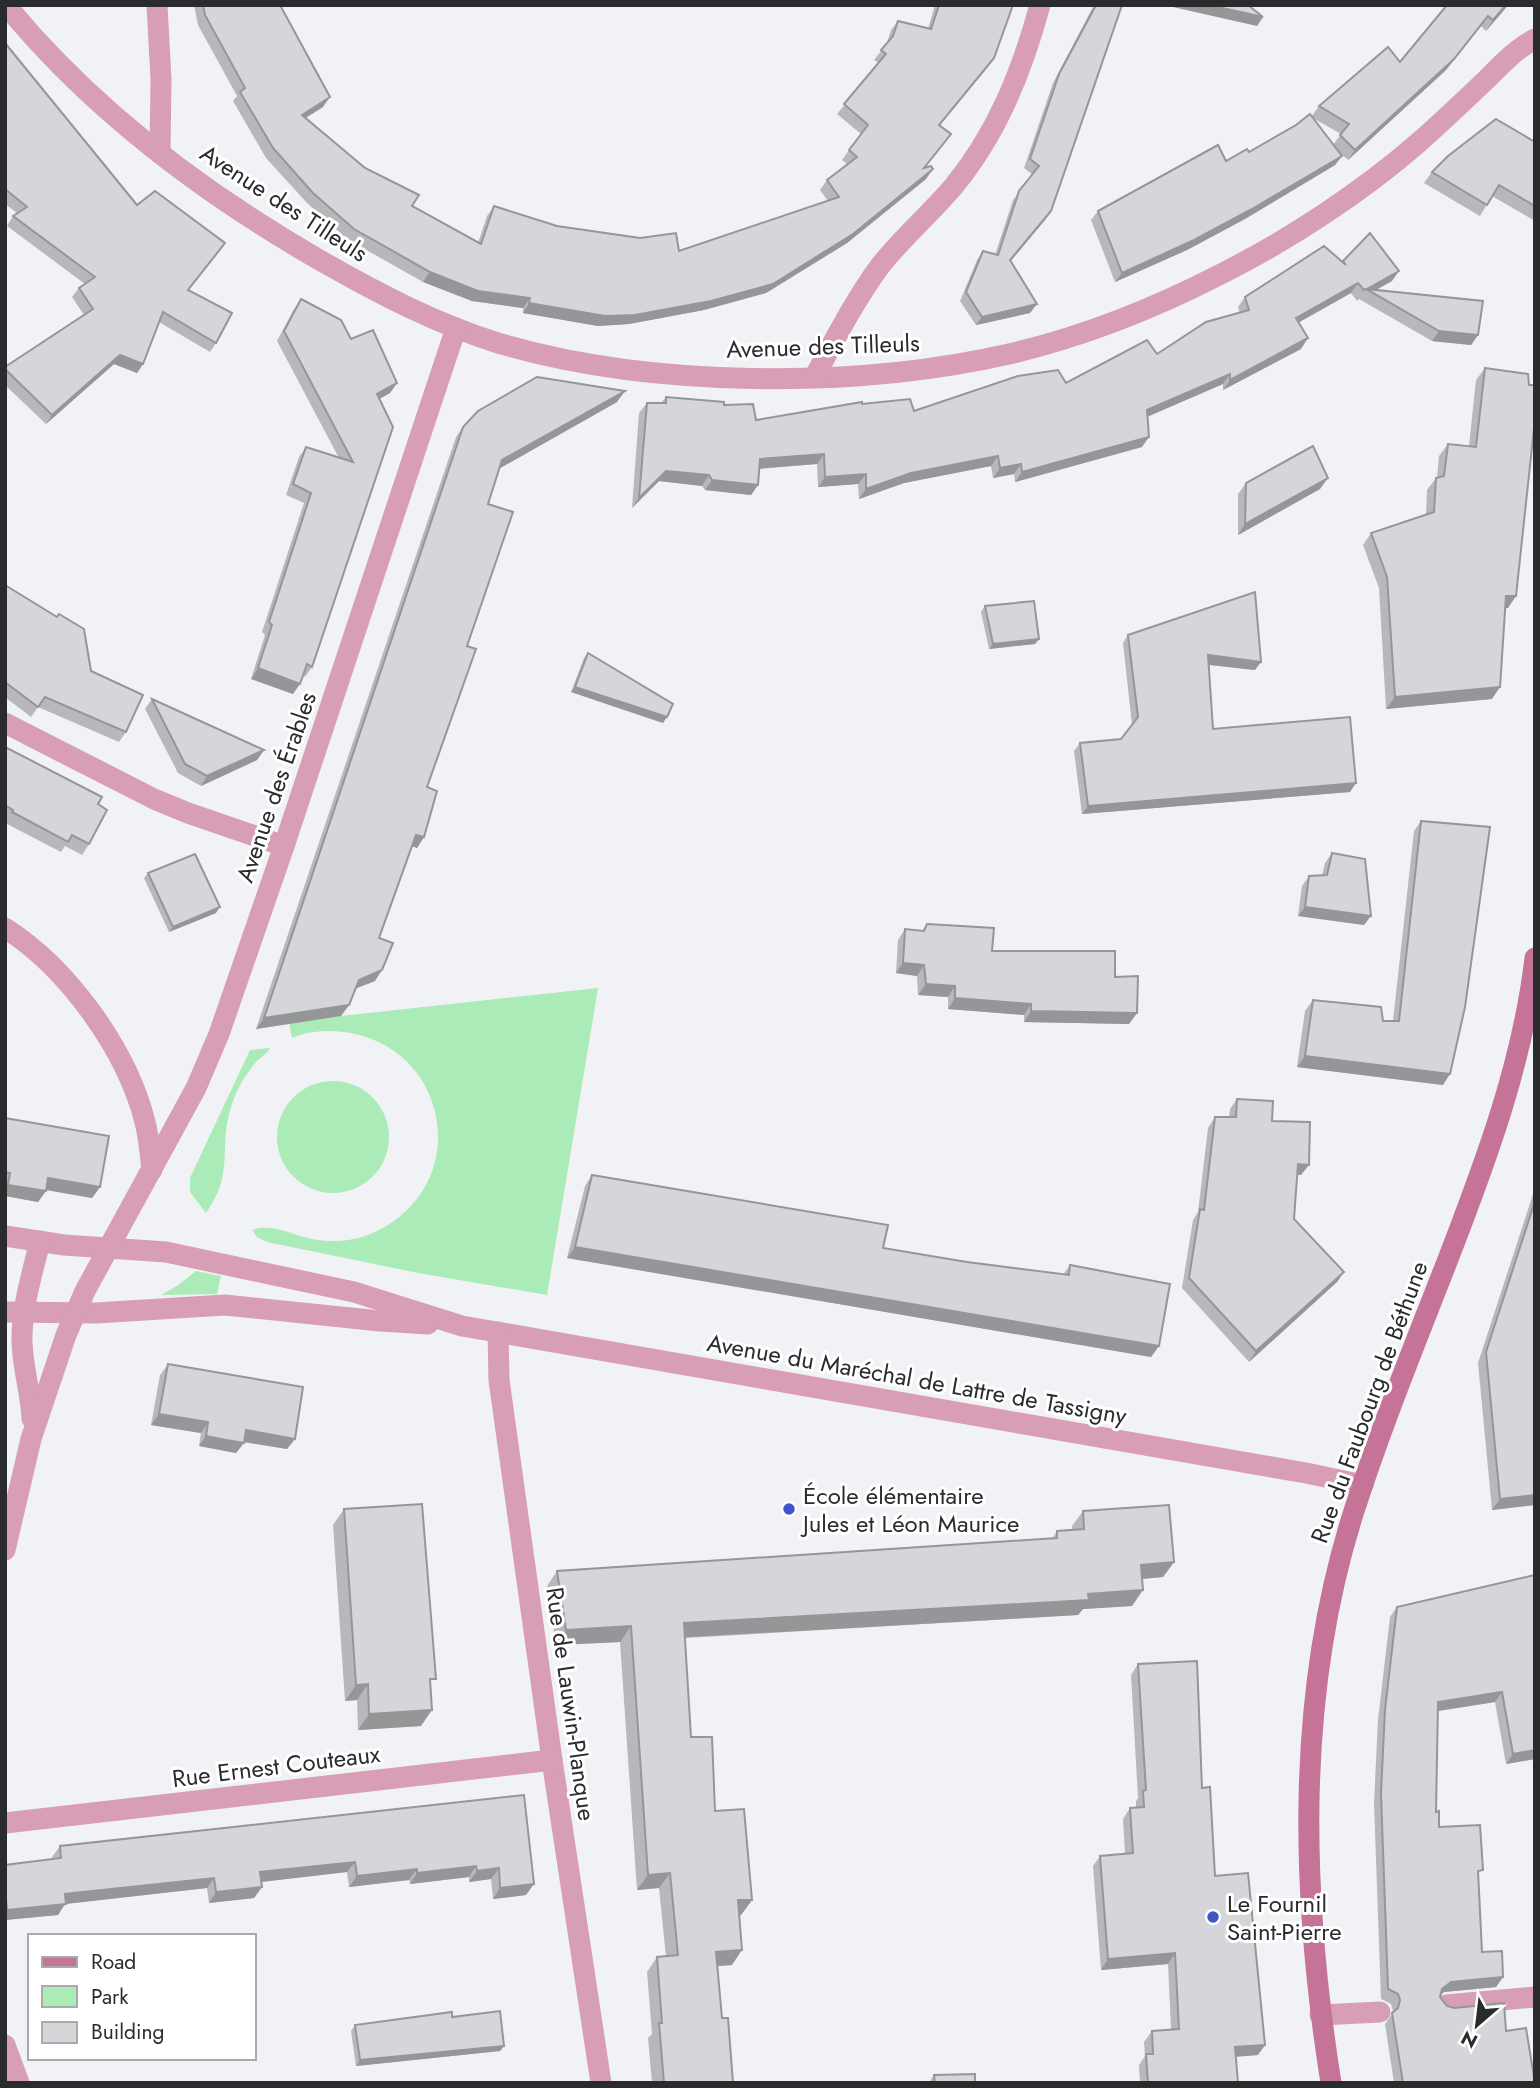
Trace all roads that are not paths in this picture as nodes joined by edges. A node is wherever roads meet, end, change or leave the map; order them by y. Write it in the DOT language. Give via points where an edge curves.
graph roads {
  1 [pos="6,5"];
  2 [pos="157,5"];
  3 [pos="1040,5"];
  4 [pos="1535,39"];
  5 [pos="160,153"];
  6 [pos="456,328"];
  7 [pos="815,376"];
  8 [pos="5,723"];
  9 [pos="285,846"];
  10 [pos="5,928"];
  11 [pos="1535,958"];
  12 [pos="152,1170"];
  13 [pos="5,1236"];
  14 [pos="40,1241"];
  15 [pos="111,1247"];
  16 [pos="14,1312"];
  17 [pos="75,1312"];
  18 [pos="462,1326"];
  19 [pos="498,1332"];
  20 [pos="31,1439"];
  21 [pos="1363,1485"];
  22 [pos="5,1550"];
  23 [pos="552,1760"];
  24 [pos="5,1823"];
  25 [pos="1535,1997"];
  26 [pos="1446,2005"];
  27 [pos="1380,2012"];
  28 [pos="1320,2015"];
  29 [pos="5,2045"];
  30 [pos="601,2082"];
  31 [pos="19,2083"];
  32 [pos="595,2083"];
  33 [pos="1331,2083"];
  1 -- 5 [label="street, Avenue des Tilleuls" via="59,64"];
  2 -- 5 [label="street"];
  3 -- 7 [label="street" via="1022,66 992,130 954,186 868,282"];
  4 -- 7 [label="street, Avenue des Tilleuls" via="1389,167 1259,253 1181,293 1099,327 1011,354 929,368"];
  5 -- 6 [label="street, Avenue des Tilleuls" via="296,247"];
  6 -- 7 [label="street, Avenue des Tilleuls" via="543,354 630,369 728,377"];
  6 -- 9 [label="street, Avenue des Érables"];
  8 -- 9 [label="street" via="154,799"];
  9 -- 12 [label="street, Avenue des Érables" via="208,1060"];
  10 -- 12 [label="street" via="61,975 107,1038 130,1077 145,1122"];
  11 -- 21 [label="street, Rue du Faubourg de Béthune" via="1503,1108"];
  12 -- 15 [label="street, Avenue des Érables"];
  13 -- 14 [label="street, Avenue du Maréchal de Lattre de Tassigny"];
  14 -- 15 [label="street, Avenue du Maréchal de Lattre de Tassigny"];
  14 -- 16 [label="street"];
  15 -- 17 [label="street, Avenue des Érables"];
  15 -- 18 [label="street, Avenue du Maréchal de Lattre de Tassigny" via="166,1252 354,1292"];
  16 -- 17 [label="street, Avenue du Maréchal de Lattre de Tassigny"];
  16 -- 20 [label="street" via="31,1406"];
  17 -- 18 [label="street, Avenue du Maréchal de Lattre de Tassigny" via="225,1305"];
  17 -- 20 [label="street, Avenue des Érables"];
  18 -- 19 [label="street, Avenue du Maréchal de Lattre de Tassigny"];
  19 -- 21 [label="street, Avenue du Maréchal de Lattre de Tassigny"];
  19 -- 23 [label="street, Rue de Lauwin-Planque" via="499,1380"];
  20 -- 22 [label="street"];
  21 -- 28 [label="street, Rue du Faubourg de Béthune" via="1326,1626 1311,1746 1309,1864"];
  23 -- 24 [label="street, Rue Ernest Couteaux"];
  23 -- 30 [label="street, Rue de Lauwin-Planque"];
  25 -- 26 [label="street"];
  27 -- 28 [label="street"];
  28 -- 33 [label="street, Rue du Faubourg de Béthune"];
  29 -- 31 [label="street"];
  30 -- 32 [label="street"];
}
